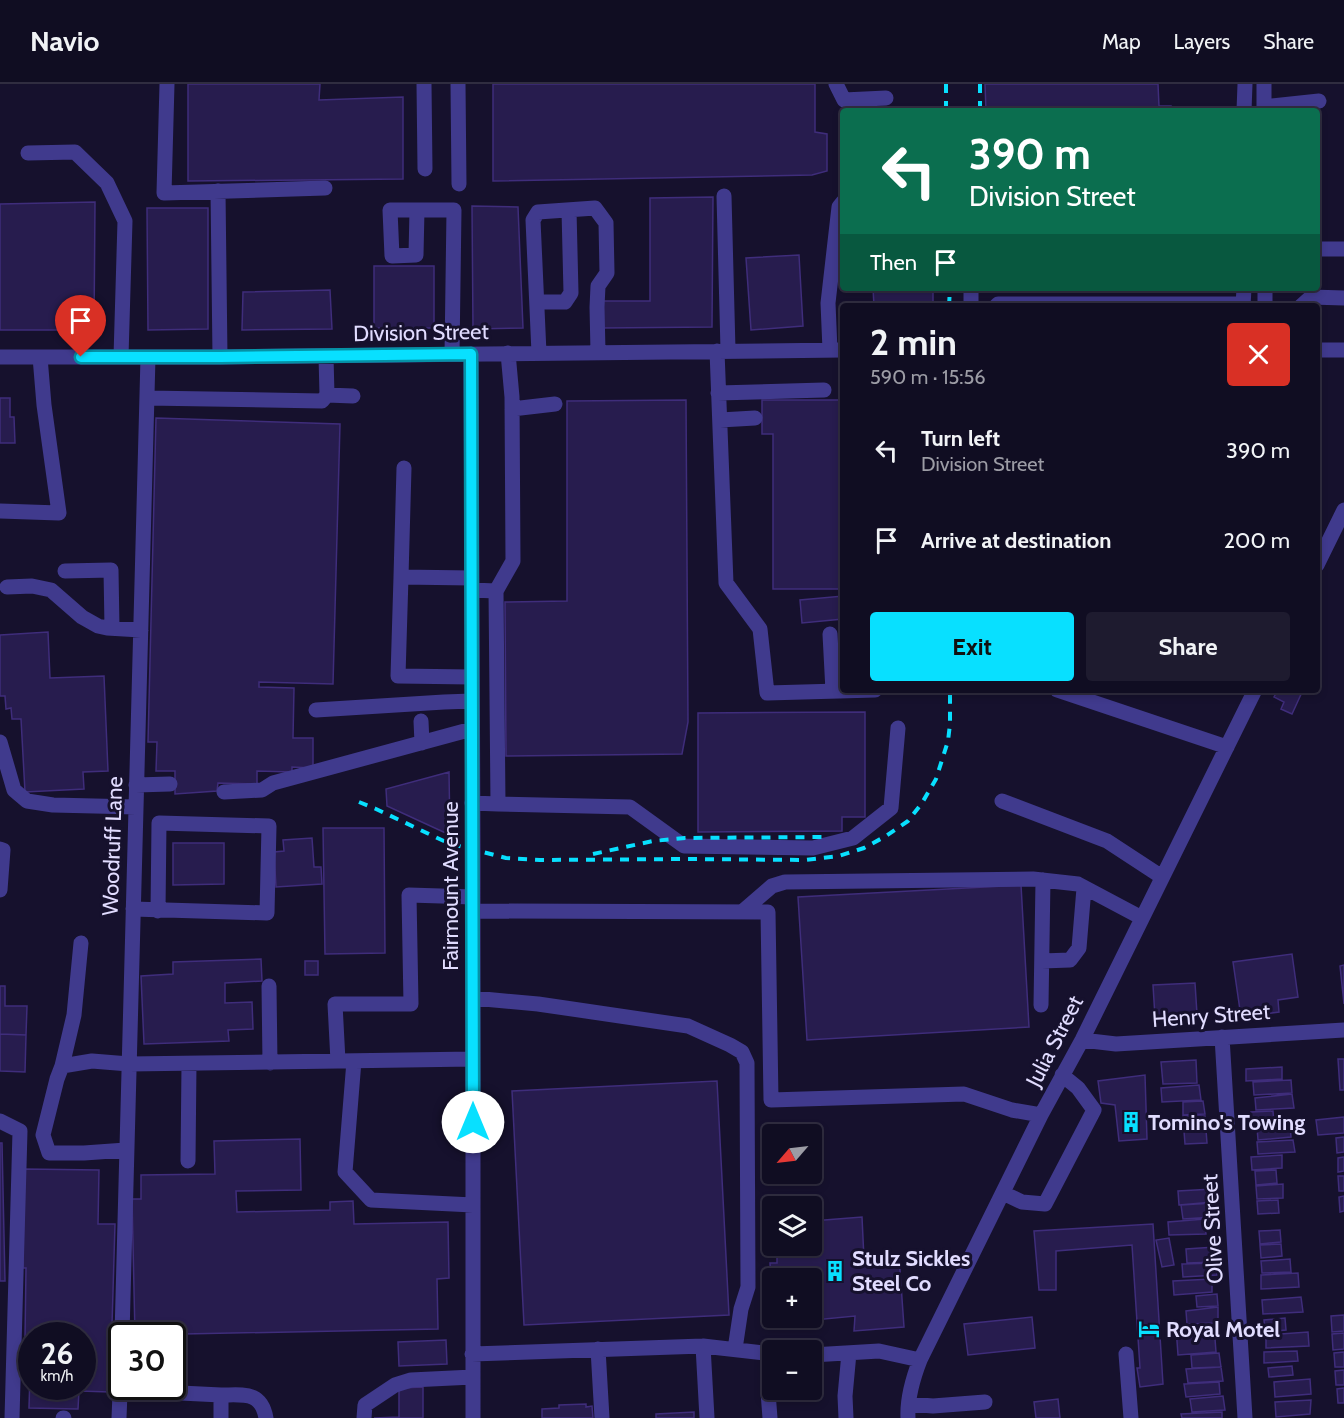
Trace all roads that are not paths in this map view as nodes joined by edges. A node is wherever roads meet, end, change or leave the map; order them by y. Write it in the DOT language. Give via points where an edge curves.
graph roads {
  1 [pos="167,84"];
  2 [pos="424,84"];
  3 [pos="458,84"];
  4 [pos="837,84"];
  5 [pos="1245,84"];
  6 [pos="1264,84"];
  7 [pos="886,98"];
  8 [pos="1319,101"];
  9 [pos="1245,108"];
  10 [pos="1266,108"];
  11 [pos="1270,108"];
  12 [pos="28,153"];
  13 [pos="425,168"];
  14 [pos="459,184"];
  15 [pos="325,188"];
  16 [pos="218,191"];
  17 [pos="724,196"];
  18 [pos="840,205"];
  19 [pos="417,210"];
  20 [pos="569,210"];
  21 [pos="1320,249"];
  22 [pos="1344,249"];
  23 [pos="537,297"];
  24 [pos="1344,298"];
  25 [pos="1304,303"];
  26 [pos="722,350"];
  27 [pos="837,350"];
  28 [pos="1320,350"];
  29 [pos="1344,350"];
  30 [pos="598,352"];
  31 [pos="508,353"];
  32 [pos="539,353"];
  33 [pos="452,354"];
  34 [pos="471,354"];
  35 [pos="326,356"];
  36 [pos="0,357"];
  37 [pos="40,357"];
  38 [pos="121,357"];
  39 [pos="148,357"];
  40 [pos="220,357"];
  41 [pos="824,390"];
  42 [pos="718,393"];
  43 [pos="327,396"];
  44 [pos="353,396"];
  45 [pos="147,398"];
  46 [pos="555,404"];
  47 [pos="512,409"];
  48 [pos="755,418"];
  49 [pos="720,420"];
  50 [pos="404,468"];
  51 [pos="1344,510"];
  52 [pos="0,511"];
  53 [pos="1320,559"];
  54 [pos="64,571"];
  55 [pos="401,577"];
  56 [pos="472,584"];
  57 [pos="7,587"];
  58 [pos="496,591"];
  59 [pos="112,628"];
  60 [pos="141,630"];
  61 [pos="830,634"];
  62 [pos="472,677"];
  63 [pos="833,691"];
  64 [pos="840,691"];
  65 [pos="1066,693"];
  66 [pos="1254,693"];
  67 [pos="472,701"];
  68 [pos="316,710"];
  69 [pos="421,722"];
  70 [pos="898,728"];
  71 [pos="472,729"];
  72 [pos="0,742"];
  73 [pos="422,743"];
  74 [pos="1227,747"];
  75 [pos="170,784"];
  76 [pos="136,785"];
  77 [pos="224,792"];
  78 [pos="1002,801"];
  79 [pos="472,803"];
  80 [pos="498,804"];
  81 [pos="136,807"];
  82 [pos="0,849"];
  83 [pos="1162,877"];
  84 [pos="1043,880"];
  85 [pos="1084,888"];
  86 [pos="0,890"];
  87 [pos="473,904"];
  88 [pos="133,909"];
  89 [pos="158,911"];
  90 [pos="742,912"];
  91 [pos="1142,918"];
  92 [pos="81,943"];
  93 [pos="1042,961"];
  94 [pos="269,986"];
  95 [pos="473,998"];
  96 [pos="1041,1005"];
  97 [pos="1344,1030"];
  98 [pos="1222,1037"];
  99 [pos="1082,1040"];
  100 [pos="473,1059"];
  101 [pos="346,1061"];
  102 [pos="270,1063"];
  103 [pos="129,1064"];
  104 [pos="189,1064"];
  105 [pos="62,1066"];
  106 [pos="1062,1075"];
  107 [pos="1041,1115"];
  108 [pos="0,1121"];
  109 [pos="126,1150"];
  110 [pos="188,1161"];
  111 [pos="1003,1193"];
  112 [pos="473,1205"];
  113 [pos="122,1322"];
  114 [pos="703,1346"];
  115 [pos="598,1349"];
  116 [pos="735,1349"];
  117 [pos="849,1353"];
  118 [pos="472,1354"];
  119 [pos="762,1354"];
  120 [pos="822,1354"];
  121 [pos="1126,1354"];
  122 [pos="920,1360"];
  123 [pos="473,1377"];
  124 [pos="186,1393"];
  125 [pos="221,1395"];
  126 [pos="120,1400"];
  127 [pos="769,1400"];
  128 [pos="985,1402"];
  129 [pos="908,1411"];
  130 [pos="12,1418"];
  131 [pos="120,1418"];
  132 [pos="221,1418"];
  133 [pos="266,1418"];
  134 [pos="364,1418"];
  135 [pos="473,1418"];
  136 [pos="602,1418"];
  137 [pos="707,1418"];
  138 [pos="770,1418"];
  139 [pos="846,1418"];
  140 [pos="1131,1418"];
  141 [pos="1245,1418"];
  1 -- 16 [label="street" via="164,193"];
  2 -- 13 [label="street"];
  3 -- 14 [label="street"];
  4 -- 7 [label="street" via="844,100"];
  5 -- 9 [label="street"];
  6 -- 10 [label="street"];
  8 -- 11 [label="street"];
  12 -- 38 [label="street" via="75,152 107,183 125,221"];
  15 -- 16 [label="street"];
  16 -- 40 [label="street"];
  17 -- 26 [label="street"];
  18 -- 27 [label="street" via="828,303"];
  19 -- 33 [label="street" via="454,210"];
  20 -- 23 [label="street" via="538,212 533,220"];
  20 -- 23 [label="street" via="571,293 565,302"];
  20 -- 30 [label="street" via="595,208 606,223 607,273 598,286 597,297"];
  21 -- 22 [label="street"];
  23 -- 32 [label="street"];
  24 -- 25 [label="street" via="1311,297"];
  26 -- 27 [label="street, Division Street"];
  26 -- 30 [label="street, Division Street"];
  26 -- 42 [label="street"];
  28 -- 29 [label="street"];
  30 -- 32 [label="street, Division Street"];
  31 -- 32 [label="street, Division Street"];
  31 -- 34 [label="street, Division Street"];
  31 -- 47 [label="street"];
  33 -- 34 [label="street, Division Street"];
  33 -- 35 [label="street, Division Street"];
  34 -- 56 [label="street, Fairmount Avenue"];
  35 -- 40 [label="street, Division Street"];
  35 -- 43 [label="street"];
  36 -- 37 [label="street, Division Street"];
  37 -- 38 [label="street, Division Street"];
  37 -- 52 [label="street" via="59,513"];
  38 -- 39 [label="street, Division Street"];
  39 -- 40 [label="street, Division Street"];
  39 -- 45 [label="street, Woodruff Lane"];
  41 -- 42 [label="street"];
  42 -- 49 [label="street"];
  43 -- 44 [label="street"];
  43 -- 45 [label="street" via="315,402"];
  45 -- 60 [label="street, Woodruff Lane"];
  46 -- 47 [label="street"];
  47 -- 58 [label="street" via="513,561"];
  48 -- 49 [label="street"];
  49 -- 63 [label="street" via="726,583 760,629 767,693"];
  50 -- 55 [label="street"];
  51 -- 53 [label="street"];
  54 -- 59 [label="street" via="111,570"];
  55 -- 56 [label="street"];
  55 -- 62 [label="street" via="398,676"];
  56 -- 58 [label="street"];
  56 -- 62 [label="street, Fairmount Avenue"];
  57 -- 59 [label="street" via="51,590 82,617"];
  58 -- 80 [label="street"];
  59 -- 60 [label="street"];
  60 -- 76 [label="street, Woodruff Lane"];
  61 -- 63 [label="street"];
  62 -- 67 [label="street, Fairmount Avenue"];
  63 -- 64 [label="street"];
  65 -- 74 [label="street"];
  66 -- 74 [label="street, Julia Street"];
  67 -- 68 [label="street"];
  67 -- 71 [label="street, Fairmount Avenue"];
  69 -- 73 [label="street"];
  70 -- 80 [label="street" via="891,808 853,838 813,848 684,846 630,807"];
  71 -- 73 [label="street"];
  71 -- 79 [label="street, Fairmount Avenue"];
  72 -- 81 [label="street" via="14,790 27,801 54,806"];
  73 -- 77 [label="street" via="273,783 262,790"];
  74 -- 83 [label="street, Julia Street"];
  75 -- 76 [label="street"];
  76 -- 81 [label="street, Woodruff Lane"];
  78 -- 83 [label="street" via="1107,841"];
  79 -- 80 [label="street"];
  79 -- 87 [label="street, Fairmount Avenue"];
  81 -- 88 [label="street, Woodruff Lane"];
  82 -- 86 [label="street"];
  83 -- 91 [label="street, Julia Street"];
  84 -- 85 [label="street"];
  84 -- 90 [label="street" via="785,882 772,886"];
  84 -- 93 [label="street"];
  85 -- 91 [label="street"];
  85 -- 93 [label="street" via="1079,948 1070,960"];
  87 -- 90 [label="street"];
  87 -- 95 [label="street, Fairmount Avenue"];
  87 -- 101 [label="street" via="409,895 411,1004 335,1004"];
  88 -- 89 [label="street"];
  88 -- 103 [label="street, Woodruff Lane"];
  89 -- 89 [label="street" via="267,913 269,826 159,823"];
  90 -- 107 [label="street" via="768,912 771,1101 964,1094"];
  91 -- 99 [label="street, Julia Street"];
  92 -- 105 [label="street" via="74,1015"];
  93 -- 96 [label="street"];
  94 -- 102 [label="street"];
  95 -- 100 [label="street, Fairmount Avenue"];
  95 -- 116 [label="street" via="688,1026 742,1052 747,1063 748,1287"];
  97 -- 98 [label="street, Henry Street"];
  98 -- 99 [label="street, Henry Street" via="1116,1044"];
  98 -- 141 [label="street, Olive Street"];
  99 -- 106 [label="street, Julia Street"];
  100 -- 101 [label="street"];
  100 -- 112 [label="street, Fairmount Avenue"];
  101 -- 102 [label="street"];
  101 -- 112 [label="street" via="345,1172 371,1200"];
  102 -- 104 [label="street"];
  103 -- 104 [label="street"];
  103 -- 105 [label="street" via="92,1061"];
  103 -- 109 [label="street, Woodruff Lane"];
  104 -- 110 [label="street"];
  105 -- 109 [label="street" via="43,1135 49,1153"];
  106 -- 107 [label="street, Julia Street"];
  106 -- 111 [label="street" via="1078,1088 1094,1110 1045,1204 1022,1202"];
  107 -- 111 [label="street, Julia Street"];
  108 -- 130 [label="street" via="20,1131"];
  109 -- 113 [label="street, Woodruff Lane"];
  111 -- 122 [label="street, Julia Street"];
  112 -- 118 [label="street, Fairmount Avenue"];
  114 -- 115 [label="street"];
  114 -- 116 [label="street"];
  114 -- 137 [label="street"];
  115 -- 118 [label="street"];
  115 -- 136 [label="street"];
  116 -- 119 [label="street"];
  117 -- 120 [label="street"];
  117 -- 122 [label="street" via="879,1351"];
  117 -- 139 [label="street"];
  118 -- 123 [label="street, Fairmount Avenue"];
  121 -- 140 [label="street"];
  122 -- 129 [label="street, Julia Street"];
  123 -- 134 [label="street" via="411,1380 395,1385 365,1405"];
  123 -- 135 [label="street, Fairmount Avenue"];
  124 -- 125 [label="street"];
  125 -- 132 [label="street"];
  125 -- 133 [label="street" via="248,1395 258,1400"];
  126 -- 131 [label="street"];
  127 -- 138 [label="street"];
  128 -- 129 [label="street"];
}
